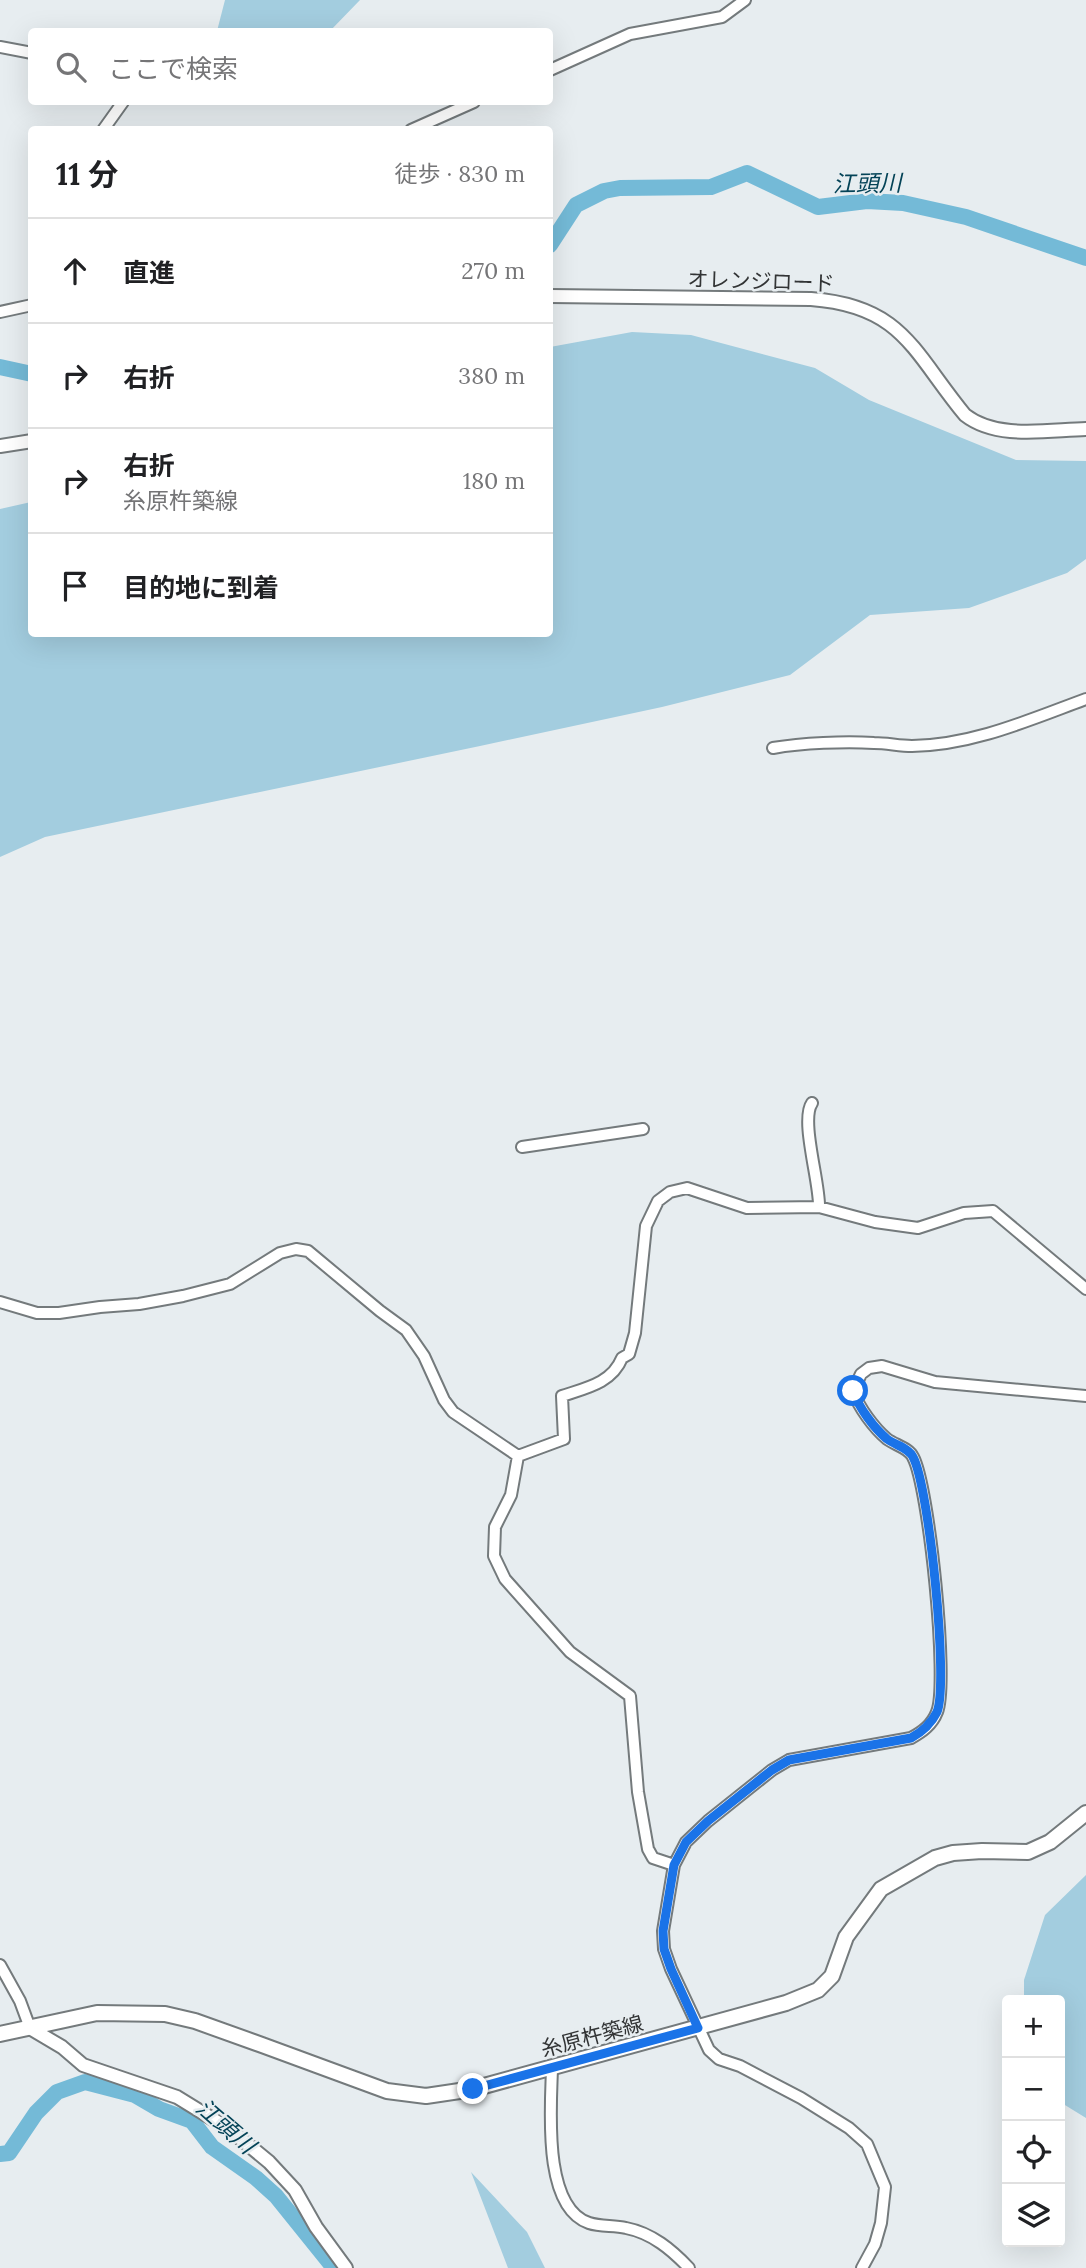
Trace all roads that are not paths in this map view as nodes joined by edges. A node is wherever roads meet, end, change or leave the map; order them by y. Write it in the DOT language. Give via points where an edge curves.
graph roads {
  1 [pos="745,0"];
  2 [pos="0,47"];
  3 [pos="28,52"];
  4 [pos="553,69"];
  5 [pos="121,105"];
  6 [pos="467,105"];
  7 [pos="106,126"];
  8 [pos="420,126"];
  9 [pos="553,296"];
  10 [pos="28,306"];
  11 [pos="0,312"];
  12 [pos="1086,429"];
  13 [pos="28,442"];
  14 [pos="0,446"];
  15 [pos="1086,699"];
  16 [pos="773,748"];
  17 [pos="812,1103"];
  18 [pos="643,1129"];
  19 [pos="522,1147"];
  20 [pos="820,1207"];
  21 [pos="1086,1289"];
  22 [pos="0,1302"];
  23 [pos="1086,1396"];
  24 [pos="518,1456"];
  25 [pos="1086,1813"];
  26 [pos="674,1865"];
  27 [pos="0,1965"];
  28 [pos="30,2028"];
  29 [pos="698,2028"];
  30 [pos="0,2034"];
  31 [pos="552,2068"];
  32 [pos="346,2268"];
  33 [pos="689,2268"];
  34 [pos="862,2268"];
  1 -- 4 [label="street" via="722,17 630,34"];
  2 -- 3 [label="street"];
  5 -- 7 [label="street"];
  6 -- 8 [label="street"];
  9 -- 12 [label="street, オレンジロード" via="811,299 846,304 892,325 977,425 997,430"];
  10 -- 11 [label="street"];
  13 -- 14 [label="street"];
  15 -- 16 [label="street" via="962,741"];
  17 -- 20 [label="street" via="807,1115"];
  18 -- 19 [label="street"];
  20 -- 21 [label="street" via="918,1228 964,1213 993,1211"];
  20 -- 24 [label="street" via="747,1208 687,1188 657,1201 646,1226 629,1354 609,1377 562,1396 564,1439"];
  22 -- 24 [label="street" via="37,1313 139,1304 230,1284 279,1253 308,1251 407,1330 453,1412"];
  23 -- 26 [label="street" via="935,1382 882,1366 861,1374 853,1391 857,1403 886,1438 912,1454 921,1478 935,1589 937,1711 911,1738 789,1760 686,1842"];
  24 -- 26 [label="street" via="511,1495 495,1527 494,1556 505,1578 570,1651 630,1696 648,1849 653,1858"];
  25 -- 29 [label="main road, 糸原杵築線" via="1050,1842 1028,1852 982,1851 935,1858 881,1889 846,1937 832,1976 818,1990"];
  26 -- 29 [label="street" via="664,1949"];
  27 -- 28 [label="street"];
  28 -- 30 [label="main road, 糸原杵築線"];
  28 -- 31 [label="main road, 糸原杵築線" via="97,2012 165,2014 387,2091 426,2095 473,2089"];
  28 -- 32 [label="street" via="83,2065 177,2097 229,2129 295,2190"];
  29 -- 31 [label="main road, 糸原杵築線"];
  29 -- 34 [label="street" via="719,2059 801,2098 867,2144 885,2187 881,2223"];
  31 -- 33 [label="street" via="552,2146 568,2207 586,2222 653,2238"];
}
